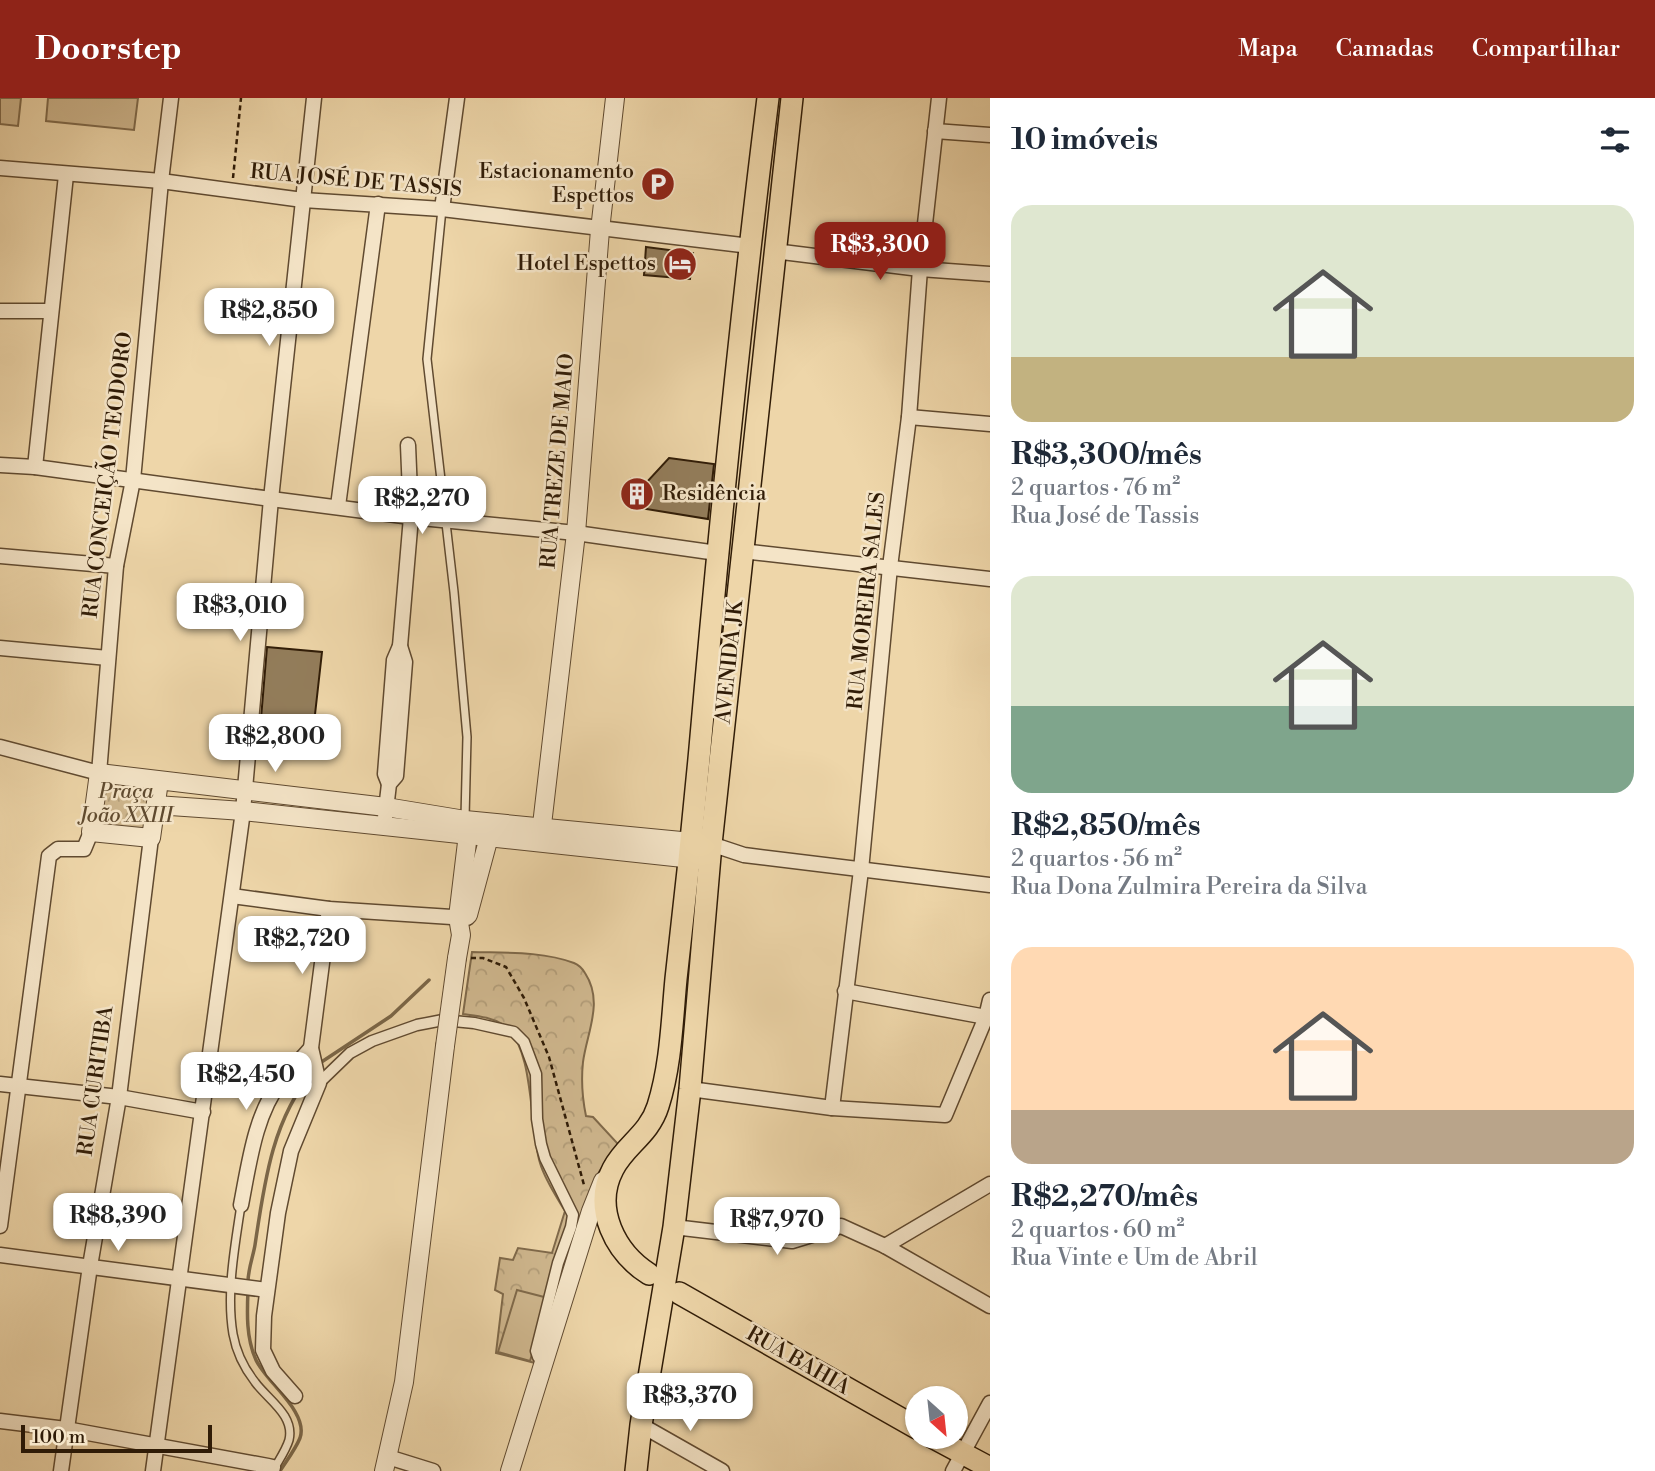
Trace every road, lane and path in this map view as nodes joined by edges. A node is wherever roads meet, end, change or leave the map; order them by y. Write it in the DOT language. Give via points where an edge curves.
graph roads {
  1 [pos="171,98"];
  2 [pos="241,98"];
  3 [pos="314,98"];
  4 [pos="457,98"];
  5 [pos="615,98"];
  6 [pos="768,98"];
  7 [pos="792,98"];
  8 [pos="939,98"];
  9 [pos="935,131"];
  10 [pos="990,135"];
  11 [pos="0,167"];
  12 [pos="66,174"];
  13 [pos="160,181"];
  14 [pos="232,191"];
  15 [pos="303,200"];
  16 [pos="378,204"];
  17 [pos="442,209"];
  18 [pos="600,230"];
  19 [pos="750,246"];
  20 [pos="774,251"];
  21 [pos="920,269"];
  22 [pos="990,274"];
  23 [pos="0,311"];
  24 [pos="51,311"];
  25 [pos="909,417"];
  26 [pos="990,424"];
  27 [pos="408,446"];
  28 [pos="0,465"];
  29 [pos="35,467"];
  30 [pos="133,480"];
  31 [pos="271,499"];
  32 [pos="338,506"];
  33 [pos="411,517"];
  34 [pos="445,520"];
  35 [pos="576,533"];
  36 [pos="742,551"];
  37 [pos="717,553"];
  38 [pos="0,556"];
  39 [pos="116,566"];
  40 [pos="890,567"];
  41 [pos="990,579"];
  42 [pos="0,648"];
  43 [pos="108,659"];
  44 [pos="0,747"];
  45 [pos="99,773"];
  46 [pos="159,781"];
  47 [pos="244,790"];
  48 [pos="156,805"];
  49 [pos="386,807"];
  50 [pos="243,811"];
  51 [pos="384,826"];
  52 [pos="467,827"];
  53 [pos="91,832"];
  54 [pos="541,835"];
  55 [pos="489,837"];
  56 [pos="151,838"];
  57 [pos="700,852"];
  58 [pos="861,870"];
  59 [pos="990,885"];
  60 [pos="232,895"];
  61 [pos="329,909"];
  62 [pos="463,917"];
  63 [pos="483,958"];
  64 [pos="845,991"];
  65 [pos="990,1000"];
  66 [pos="986,1017"];
  67 [pos="311,1048"];
  68 [pos="319,1083"];
  69 [pos="0,1084"];
  70 [pos="20,1087"];
  71 [pos="690,1088"];
  72 [pos="119,1097"];
  73 [pos="832,1108"];
  74 [pos="203,1112"];
  75 [pos="613,1168"];
  76 [pos="990,1184"];
  77 [pos="241,1205"];
  78 [pos="591,1211"];
  79 [pos="0,1226"];
  80 [pos="674,1227"];
  81 [pos="885,1246"];
  82 [pos="0,1255"];
  83 [pos="90,1266"];
  84 [pos="649,1274"];
  85 [pos="180,1280"];
  86 [pos="232,1286"];
  87 [pos="267,1290"];
  88 [pos="679,1293"];
  89 [pos="990,1306"];
  90 [pos="544,1361"];
  91 [pos="295,1396"];
  92 [pos="990,1403"];
  93 [pos="0,1421"];
  94 [pos="905,1421"];
  95 [pos="641,1425"];
  96 [pos="66,1429"];
  97 [pos="156,1447"];
  98 [pos="944,1449"];
  99 [pos="957,1462"];
  100 [pos="386,1464"];
  101 [pos="990,1468"];
  102 [pos="273,1470"];
  103 [pos="61,1471"];
  104 [pos="153,1471"];
  105 [pos="433,1471"];
  106 [pos="510,1471"];
  107 [pos="636,1471"];
  108 [pos="722,1471"];
  1 -- 13 [label="street, RUA CONCEIÇÃO TEODORO"];
  2 -- 14 [label="path"];
  3 -- 15 [label="street"];
  4 -- 17 [label="street"];
  5 -- 18 [label="street, RUA TREZE DE MAIO"];
  6 -- 19 [label="main road, AVENIDA JK"];
  7 -- 20 [label="main road, AVENIDA JK"];
  8 -- 9 [label="street, RUA MOREIRA SALES"];
  9 -- 10 [label="street"];
  9 -- 21 [label="street, RUA MOREIRA SALES"];
  11 -- 12 [label="street, RUA JOSÉ DE TASSIS"];
  12 -- 13 [label="street, RUA JOSÉ DE TASSIS"];
  12 -- 24 [label="street"];
  13 -- 14 [label="street, RUA JOSÉ DE TASSIS"];
  13 -- 30 [label="street, RUA CONCEIÇÃO TEODORO"];
  14 -- 15 [label="street, RUA JOSÉ DE TASSIS"];
  15 -- 16 [label="street, RUA JOSÉ DE TASSIS"];
  15 -- 31 [label="street"];
  16 -- 17 [label="street, RUA JOSÉ DE TASSIS"];
  16 -- 32 [label="street"];
  17 -- 18 [label="street, RUA JOSÉ DE TASSIS"];
  17 -- 34 [label="lane" via="427,359"];
  18 -- 19 [label="street, RUA JOSÉ DE TASSIS"];
  18 -- 35 [label="street, RUA TREZE DE MAIO"];
  19 -- 37 [label="main road, AVENIDA JK"];
  20 -- 21 [label="street"];
  20 -- 36 [label="main road, AVENIDA JK"];
  21 -- 22 [label="street"];
  21 -- 25 [label="street, RUA MOREIRA SALES"];
  23 -- 24 [label="street"];
  24 -- 29 [label="street"];
  25 -- 26 [label="street"];
  25 -- 40 [label="street, RUA MOREIRA SALES"];
  27 -- 33 [label="street"];
  28 -- 29 [label="street"];
  29 -- 30 [label="street"];
  30 -- 31 [label="street"];
  30 -- 39 [label="street, RUA CONCEIÇÃO TEODORO"];
  31 -- 32 [label="street"];
  31 -- 47 [label="street"];
  32 -- 33 [label="street"];
  33 -- 34 [label="street"];
  33 -- 49 [label="street" via="400,646 405,662 397,776 390,784"];
  34 -- 35 [label="street"];
  34 -- 52 [label="lane" via="467,737"];
  35 -- 37 [label="street"];
  35 -- 54 [label="street, RUA TREZE DE MAIO"];
  36 -- 40 [label="street"];
  36 -- 57 [label="main road, AVENIDA JK"];
  37 -- 57 [label="main road, AVENIDA JK"];
  38 -- 39 [label="street"];
  39 -- 43 [label="street, RUA CONCEIÇÃO TEODORO"];
  40 -- 41 [label="street"];
  40 -- 58 [label="street, RUA MOREIRA SALES"];
  42 -- 43 [label="street"];
  43 -- 45 [label="street, RUA CONCEIÇÃO TEODORO"];
  44 -- 45 [label="street"];
  45 -- 46 [label="street"];
  45 -- 53 [label="street"];
  46 -- 47 [label="street"];
  46 -- 48 [label="street, RUA CURITIBA"];
  47 -- 49 [label="street"];
  47 -- 50 [label="street"];
  48 -- 50 [label="street"];
  48 -- 56 [label="street, RUA CURITIBA"];
  49 -- 51 [label="street"];
  49 -- 52 [label="street"];
  50 -- 51 [label="street"];
  50 -- 60 [label="street"];
  51 -- 52 [label="street"];
  52 -- 54 [label="street"];
  52 -- 55 [label="street"];
  52 -- 62 [label="street"];
  53 -- 56 [label="street"];
  53 -- 70 [label="street" via="84,849 58,849 49,856"];
  54 -- 55 [label="street"];
  54 -- 57 [label="street"];
  55 -- 62 [label="street"];
  56 -- 72 [label="street, RUA CURITIBA"];
  57 -- 58 [label="street"];
  57 -- 71 [label="main road, AVENIDA JK"];
  57 -- 75 [label="main road, AVENIDA JK" via="665,1083 650,1125"];
  58 -- 59 [label="street"];
  58 -- 64 [label="street, RUA MOREIRA SALES"];
  60 -- 61 [label="street"];
  60 -- 74 [label="street"];
  61 -- 62 [label="street"];
  61 -- 67 [label="street"];
  62 -- 100 [label="street, bridge" via="404,1382"];
  63 -- 78 [label="path" via="506,967 524,998 549,1058"];
  64 -- 66 [label="street"];
  64 -- 73 [label="street, RUA MOREIRA SALES"];
  65 -- 66 [label="street"];
  66 -- 73 [label="street" via="945,1115"];
  67 -- 68 [label="street"];
  67 -- 77 [label="street" via="280,1082 265,1111 251,1151"];
  68 -- 87 [label="street" via="291,1151"];
  68 -- 90 [label="street" via="350,1053 417,1025 443,1020 474,1023 514,1032 524,1042 536,1074 541,1144 573,1215 536,1351"];
  69 -- 70 [label="street"];
  70 -- 72 [label="street"];
  70 -- 79 [label="street"];
  71 -- 73 [label="street"];
  71 -- 80 [label="main road, AVENIDA JK"];
  72 -- 74 [label="street"];
  72 -- 83 [label="street, RUA CURITIBA"];
  74 -- 85 [label="street"];
  75 -- 78 [label="street" via="599,1187"];
  75 -- 84 [label="main road" via="606,1195 610,1230 624,1254"];
  76 -- 81 [label="street"];
  77 -- 86 [label="lane"];
  78 -- 90 [label="street"];
  80 -- 81 [label="street" via="792,1241 841,1226"];
  80 -- 95 [label="main road, AVENIDA JK"];
  81 -- 89 [label="street"];
  82 -- 83 [label="street"];
  83 -- 85 [label="street"];
  83 -- 96 [label="street, RUA CURITIBA"];
  85 -- 86 [label="street"];
  85 -- 97 [label="street"];
  86 -- 87 [label="street"];
  86 -- 102 [label="lane" via="230,1311 240,1357 289,1425 289,1441"];
  87 -- 91 [label="street" via="263,1350 273,1371"];
  88 -- 94 [label="main road, RUA BAHIA"];
  90 -- 106 [label="street"];
  92 -- 99 [label="street"];
  93 -- 96 [label="street"];
  95 -- 107 [label="main road, AVENIDA JK"];
  95 -- 108 [label="street"];
  96 -- 97 [label="street"];
  96 -- 103 [label="street, RUA CURITIBA"];
  97 -- 102 [label="street"];
  97 -- 104 [label="street"];
  98 -- 99 [label="main road"];
  99 -- 101 [label="main road"];
  100 -- 105 [label="street"];
}
